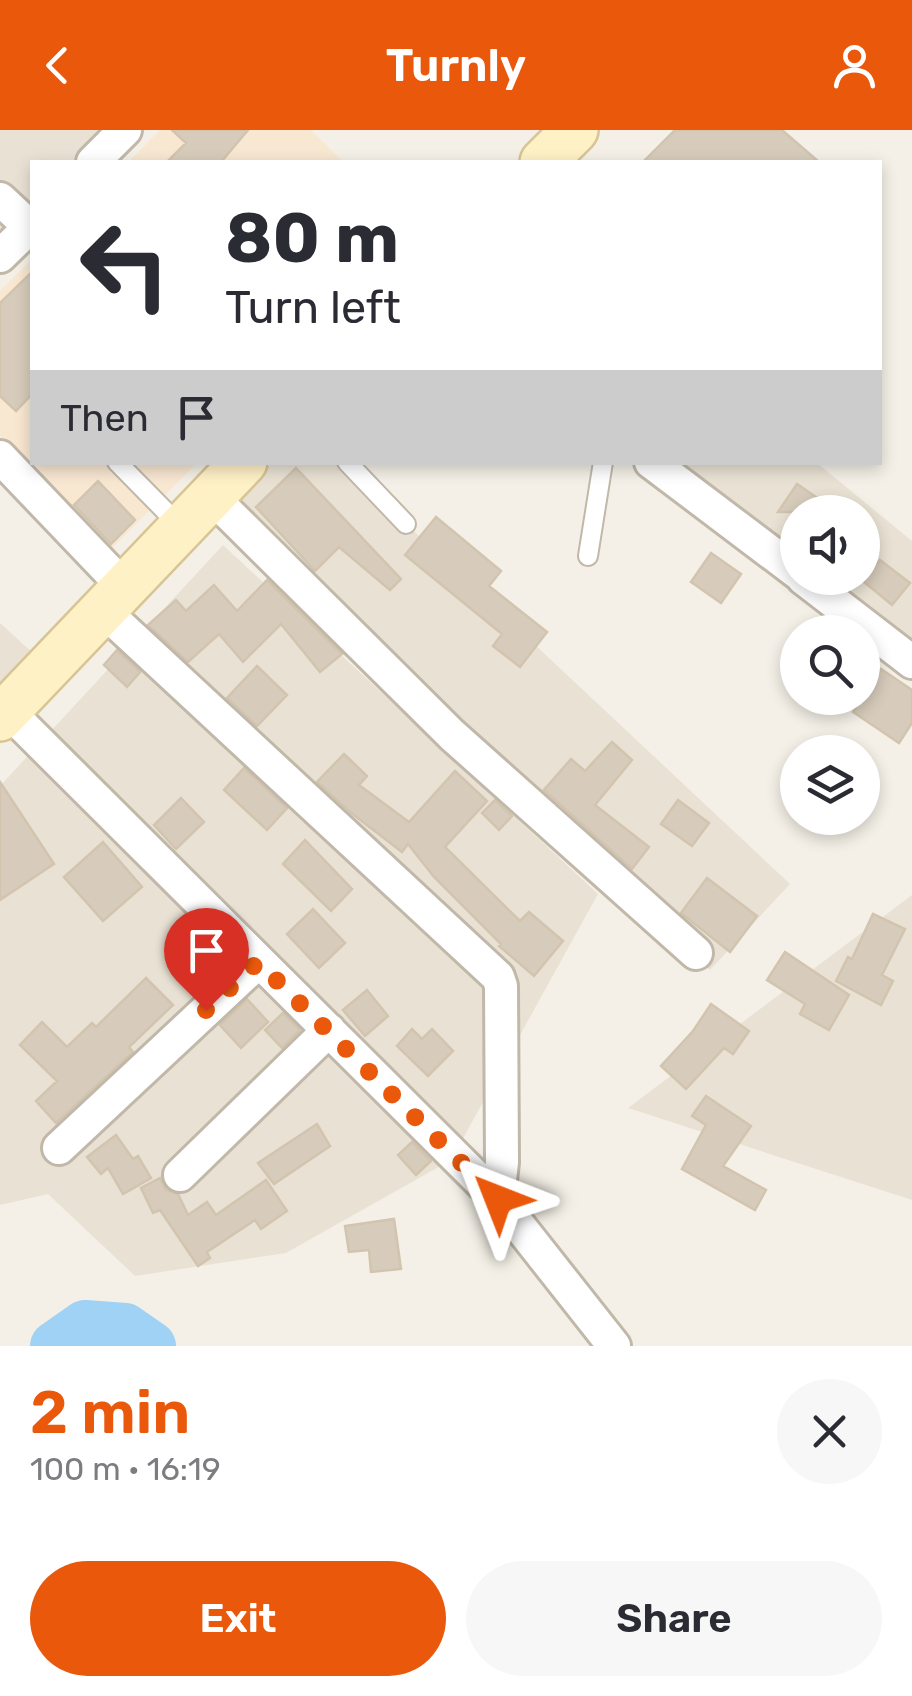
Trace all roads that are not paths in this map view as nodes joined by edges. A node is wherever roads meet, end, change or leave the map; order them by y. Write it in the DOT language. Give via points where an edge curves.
graph roads {
  1 [pos="125,130"];
  2 [pos="575,130"];
  3 [pos="95,160"];
  4 [pos="544,160"];
  5 [pos="0,198"];
  6 [pos="30,225"];
  7 [pos="30,227"];
  8 [pos="0,256"];
  9 [pos="0,457"];
  10 [pos="122,465"];
  11 [pos="241,465"];
  12 [pos="349,465"];
  13 [pos="603,465"];
  14 [pos="654,465"];
  15 [pos="196,511"];
  16 [pos="406,524"];
  17 [pos="588,556"];
  18 [pos="780,560"];
  19 [pos="826,595"];
  20 [pos="114,599"];
  21 [pos="912,662"];
  22 [pos="4,714"];
  23 [pos="696,954"];
  24 [pos="258,962"];
  25 [pos="329,1030"];
  26 [pos="59,1148"];
  27 [pos="180,1175"];
  28 [pos="498,1199"];
  29 [pos="614,1346"];
  1 -- 3 [label="street"];
  2 -- 4 [label="main road"];
  5 -- 6 [label="street"];
  7 -- 8 [label="street"];
  9 -- 20 [label="street"];
  10 -- 15 [label="lane"];
  11 -- 15 [label="main road"];
  12 -- 16 [label="lane"];
  13 -- 17 [label="lane"];
  14 -- 18 [label="street"];
  15 -- 20 [label="main road"];
  15 -- 23 [label="street"];
  19 -- 21 [label="street"];
  20 -- 22 [label="main road"];
  20 -- 28 [label="street" via="498,977"];
  22 -- 24 [label="street"];
  24 -- 25 [label="street"];
  24 -- 26 [label="street"];
  25 -- 27 [label="street"];
  25 -- 28 [label="street"];
  28 -- 29 [label="street"];
}
